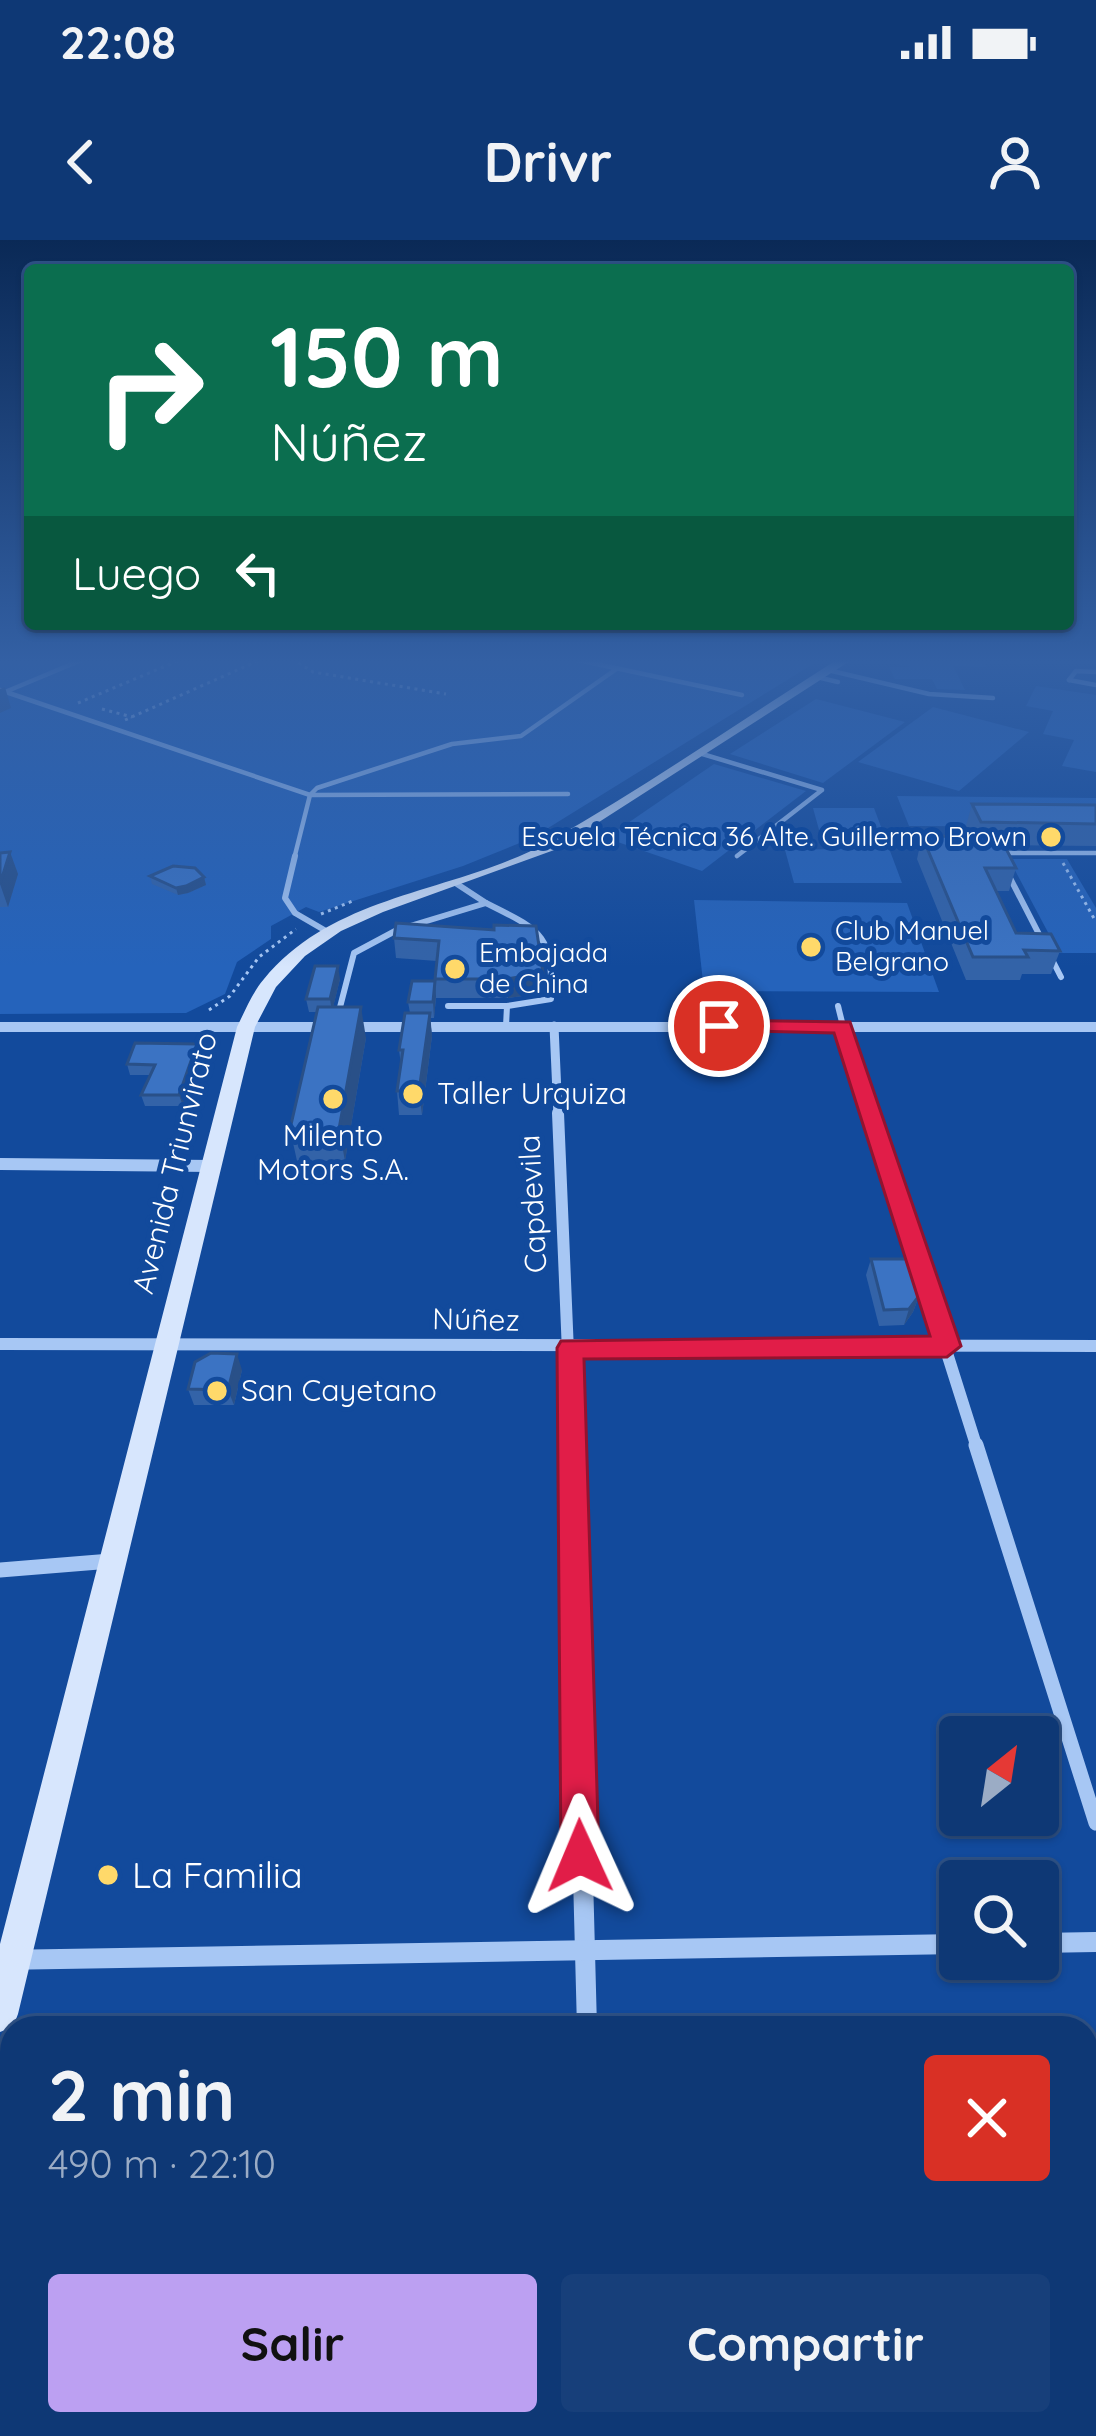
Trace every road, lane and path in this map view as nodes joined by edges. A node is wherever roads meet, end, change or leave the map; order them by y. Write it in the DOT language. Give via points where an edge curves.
graph roads {
  1 [pos="209,761"];
  2 [pos="396,761"];
  3 [pos="686,761"];
  4 [pos="727,761"];
  5 [pos="568,794"];
  6 [pos="310,795"];
  7 [pos="1058,853"];
  8 [pos="1096,853"];
  9 [pos="737,856"];
  10 [pos="457,884"];
  11 [pos="366,897"];
  12 [pos="487,903"];
  13 [pos="1096,922"];
  14 [pos="317,926"];
  15 [pos="386,935"];
  16 [pos="410,935"];
  17 [pos="526,938"];
  18 [pos="549,938"];
  19 [pos="1060,977"];
  20 [pos="215,1006"];
  21 [pos="448,1006"];
  22 [pos="507,1006"];
  23 [pos="838,1006"];
  24 [pos="222,1011"];
  25 [pos="339,1011"];
  26 [pos="204,1012"];
  27 [pos="554,1025"];
  28 [pos="506,1026"];
  29 [pos="843,1026"];
  30 [pos="246,1027"];
  31 [pos="1096,1027"];
  32 [pos="0,1028"];
  33 [pos="0,1164"];
  34 [pos="213,1166"];
  35 [pos="167,1342"];
  36 [pos="0,1344"];
  37 [pos="947,1346"];
  38 [pos="1096,1346"];
  39 [pos="570,1348"];
  40 [pos="112,1562"];
  41 [pos="0,1570"];
  42 [pos="1096,1823"];
  43 [pos="1096,1942"];
  44 [pos="1059,1943"];
  45 [pos="939,1944"];
  46 [pos="582,1948"];
  47 [pos="6,1959"];
  48 [pos="0,2014"];
  49 [pos="586,2016"];
  1 -- 6 [label="lane"];
  2 -- 6 [label="lane"];
  3 -- 10 [label="main road, Avenida Triunvirato" via="552,846"];
  4 -- 9 [label="lane" via="822,790"];
  5 -- 6 [label="lane"];
  6 -- 14 [label="lane" via="285,898"];
  7 -- 8 [label="lane"];
  7 -- 13 [label="path"];
  7 -- 19 [label="lane" via="998,853"];
  10 -- 12 [label="lane"];
  10 -- 14 [label="main road, Avenida Triunvirato"];
  11 -- 14 [label="path"];
  12 -- 15 [label="lane"];
  12 -- 18 [label="lane"];
  14 -- 20 [label="path" via="266,950"];
  14 -- 30 [label="main road, Avenida Triunvirato" via="270,978"];
  15 -- 16 [label="lane"];
  15 -- 25 [label="lane" via="350,958"];
  17 -- 18 [label="lane"];
  18 -- 22 [label="lane" via="551,999"];
  20 -- 24 [label="path"];
  20 -- 26 [label="path"];
  21 -- 22 [label="lane"];
  22 -- 28 [label="lane"];
  23 -- 29 [label="lane"];
  27 -- 28 [label="street"];
  27 -- 29 [label="street"];
  27 -- 39 [label="street, Capdevila"];
  28 -- 30 [label="street"];
  29 -- 31 [label="street"];
  29 -- 37 [label="street"];
  30 -- 32 [label="street"];
  30 -- 34 [label="main road, Avenida Triunvirato"];
  33 -- 34 [label="street"];
  34 -- 35 [label="main road, Avenida Triunvirato"];
  35 -- 36 [label="street, Núñez"];
  35 -- 39 [label="street, Núñez"];
  35 -- 40 [label="main road, Avenida Triunvirato"];
  37 -- 38 [label="street, Núñez"];
  37 -- 39 [label="street, Núñez"];
  37 -- 42 [label="street"];
  39 -- 46 [label="street, Capdevila"];
  40 -- 41 [label="street"];
  40 -- 47 [label="main road, Avenida Triunvirato"];
  43 -- 44 [label="street"];
  45 -- 46 [label="street"];
  46 -- 47 [label="street"];
  46 -- 49 [label="street, Capdevila"];
  47 -- 48 [label="main road, Avenida Triunvirato"];
}
